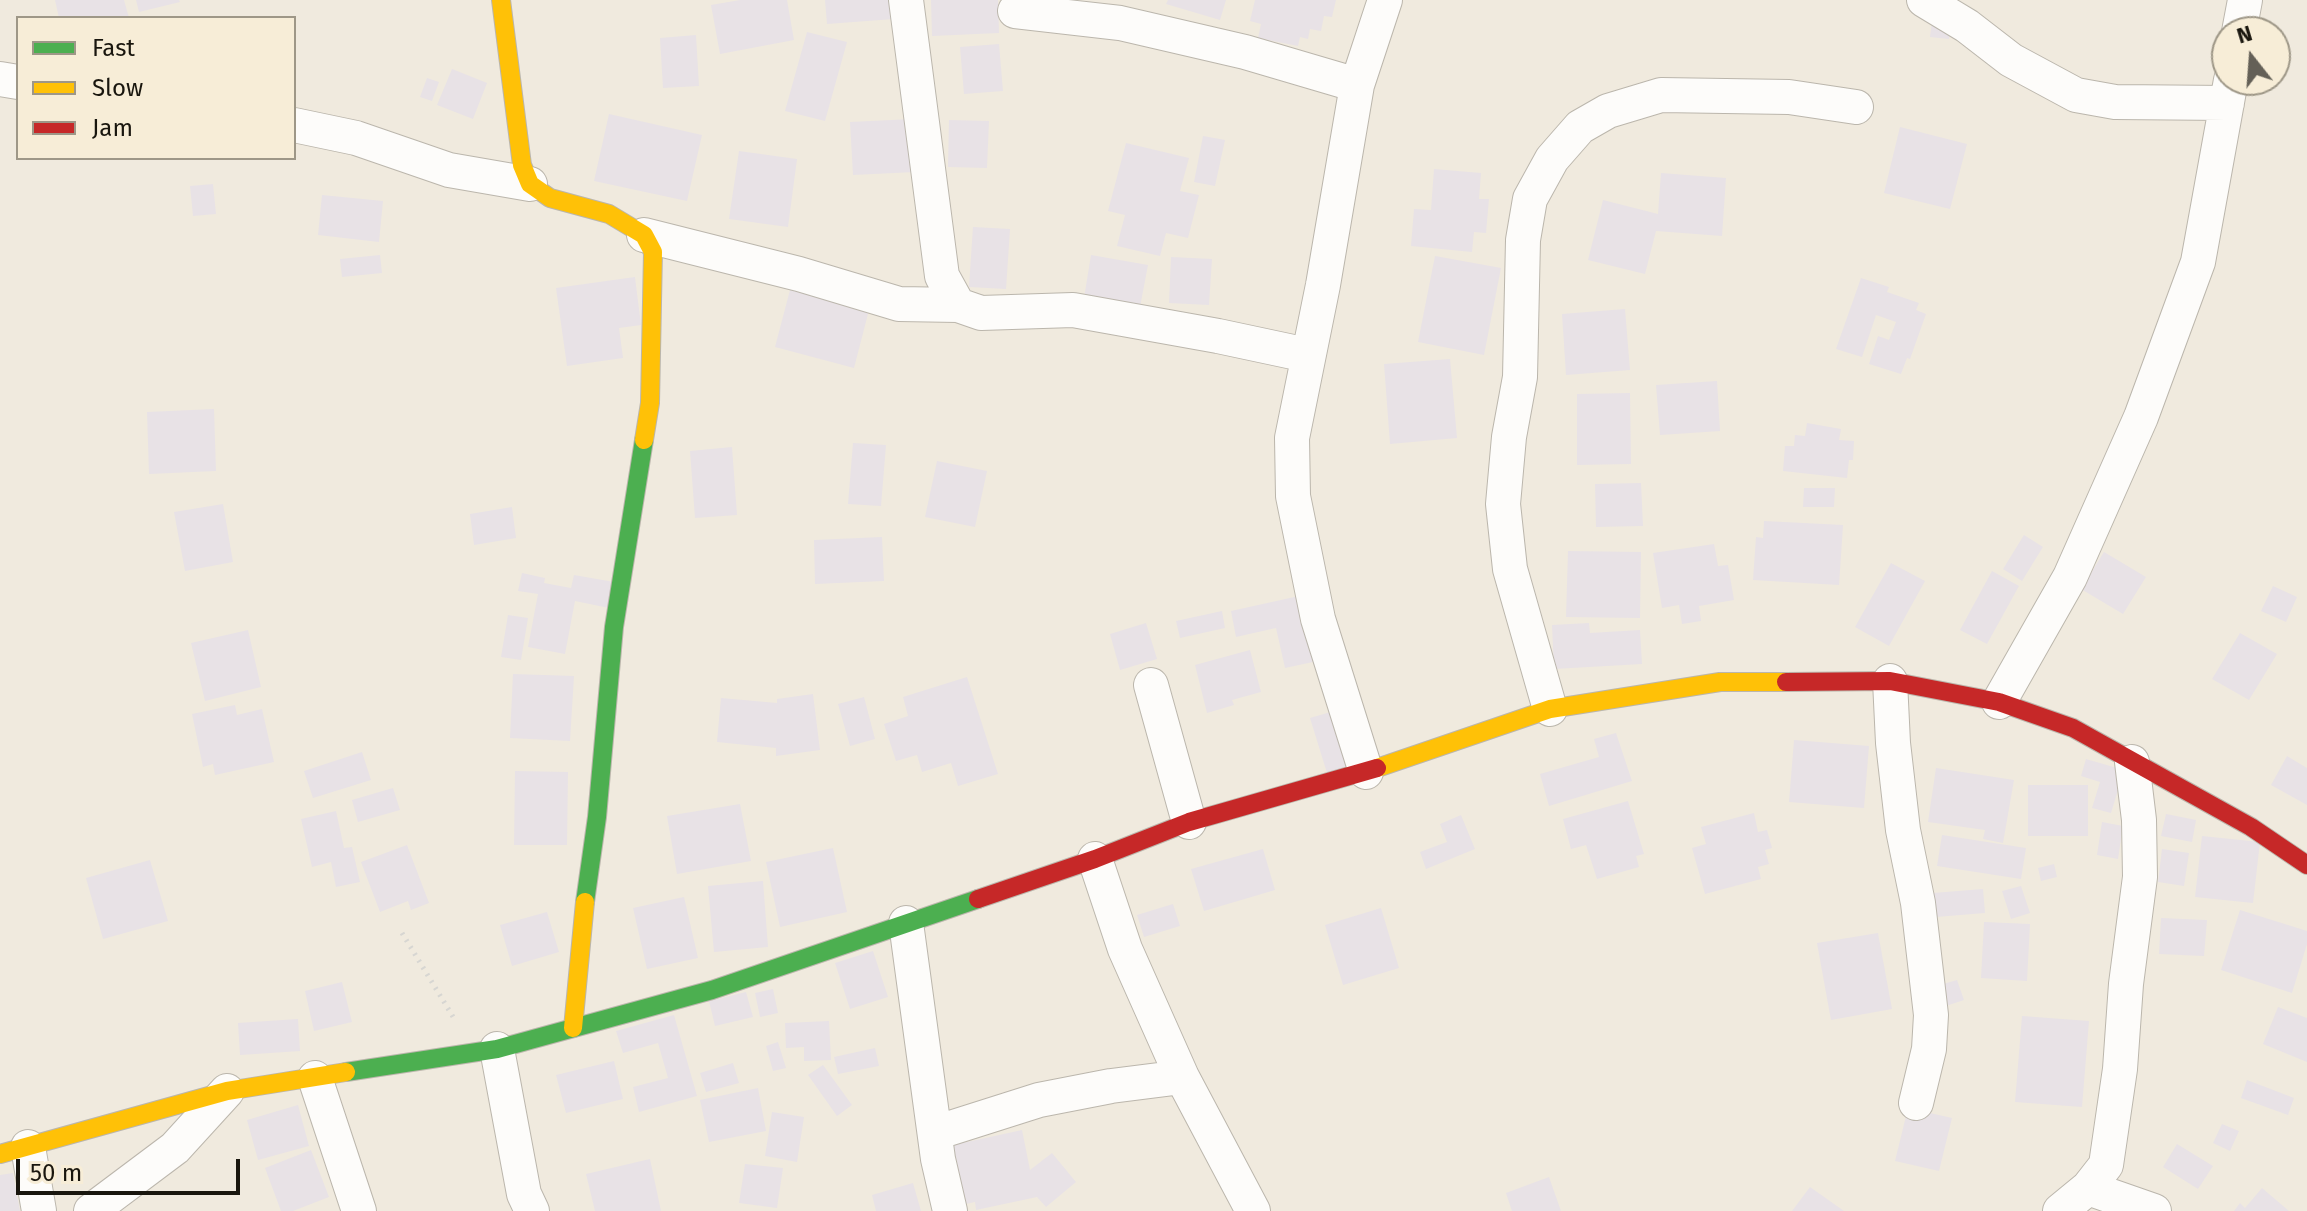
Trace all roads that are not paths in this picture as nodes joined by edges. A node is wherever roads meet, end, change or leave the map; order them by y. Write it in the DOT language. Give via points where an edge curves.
graph roads {
  1 [pos="501,0"];
  2 [pos="906,0"];
  3 [pos="1385,0"];
  4 [pos="1924,0"];
  5 [pos="1015,11"];
  6 [pos="1357,85"];
  7 [pos="2211,93"];
  8 [pos="2228,96"];
  9 [pos="1856,107"];
  10 [pos="296,125"];
  11 [pos="530,184"];
  12 [pos="644,235"];
  13 [pos="958,305"];
  14 [pos="1307,355"];
  15 [pos="1890,681"];
  16 [pos="1151,685"];
  17 [pos="1999,702"];
  18 [pos="1550,709"];
  19 [pos="2132,762"];
  20 [pos="1366,772"];
  21 [pos="1189,822"];
  22 [pos="1095,859"];
  23 [pos="2307,865"];
  24 [pos="906,923"];
  25 [pos="573,1028"];
  26 [pos="486,1051"];
  27 [pos="1182,1077"];
  28 [pos="315,1078"];
  29 [pos="227,1091"];
  30 [pos="1916,1103"];
  31 [pos="935,1133"];
  32 [pos="14,1150"];
  33 [pos="2088,1188"];
  34 [pos="39,1211"];
  35 [pos="91,1211"];
  36 [pos="359,1211"];
  37 [pos="532,1211"];
  38 [pos="950,1211"];
  39 [pos="1253,1211"];
  40 [pos="2060,1211"];
  41 [pos="2154,1211"];
  1 -- 11 [label="street" via="522,165"];
  2 -- 13 [label="street" via="942,276"];
  3 -- 6 [label="street"];
  4 -- 7 [label="street" via="2011,60 2076,95 2115,102"];
  5 -- 6 [label="street" via="1120,23"];
  6 -- 14 [label="street"];
  8 -- 17 [label="street" via="2198,262 2141,417 2070,577"];
  9 -- 18 [label="street" via="1789,97 1661,95 1608,111 1580,127 1552,159 1530,199 1523,240 1520,377 1503,504 1510,569"];
  10 -- 11 [label="street" via="356,138 449,170"];
  11 -- 12 [label="street" via="550,198 609,214"];
  12 -- 13 [label="street" via="899,304"];
  12 -- 25 [label="street" via="653,252 654,272 650,403 614,627"];
  13 -- 14 [label="street" via="981,313 1073,310"];
  14 -- 20 [label="street" via="1292,438 1293,496 1318,619"];
  15 -- 17 [label="street"];
  15 -- 18 [label="street" via="1720,682"];
  15 -- 30 [label="street" via="1901,815 1931,1015"];
  16 -- 21 [label="street"];
  17 -- 19 [label="street" via="2073,728"];
  18 -- 20 [label="street"];
  19 -- 23 [label="street" via="2251,827"];
  19 -- 33 [label="street" via="2140,877 2106,1165"];
  20 -- 21 [label="street"];
  21 -- 22 [label="street"];
  22 -- 24 [label="street"];
  22 -- 27 [label="street" via="1125,949"];
  24 -- 25 [label="street" via="712,990"];
  24 -- 31 [label="street"];
  25 -- 26 [label="street"];
  26 -- 28 [label="street"];
  26 -- 37 [label="street"];
  27 -- 31 [label="street" via="1039,1100"];
  27 -- 39 [label="street"];
  28 -- 29 [label="street"];
  28 -- 36 [label="street"];
  29 -- 32 [label="street"];
  29 -- 35 [label="street" via="175,1148"];
  31 -- 38 [label="street"];
  32 -- 34 [label="street"];
  33 -- 40 [label="street"];
  33 -- 41 [label="street"];
}
